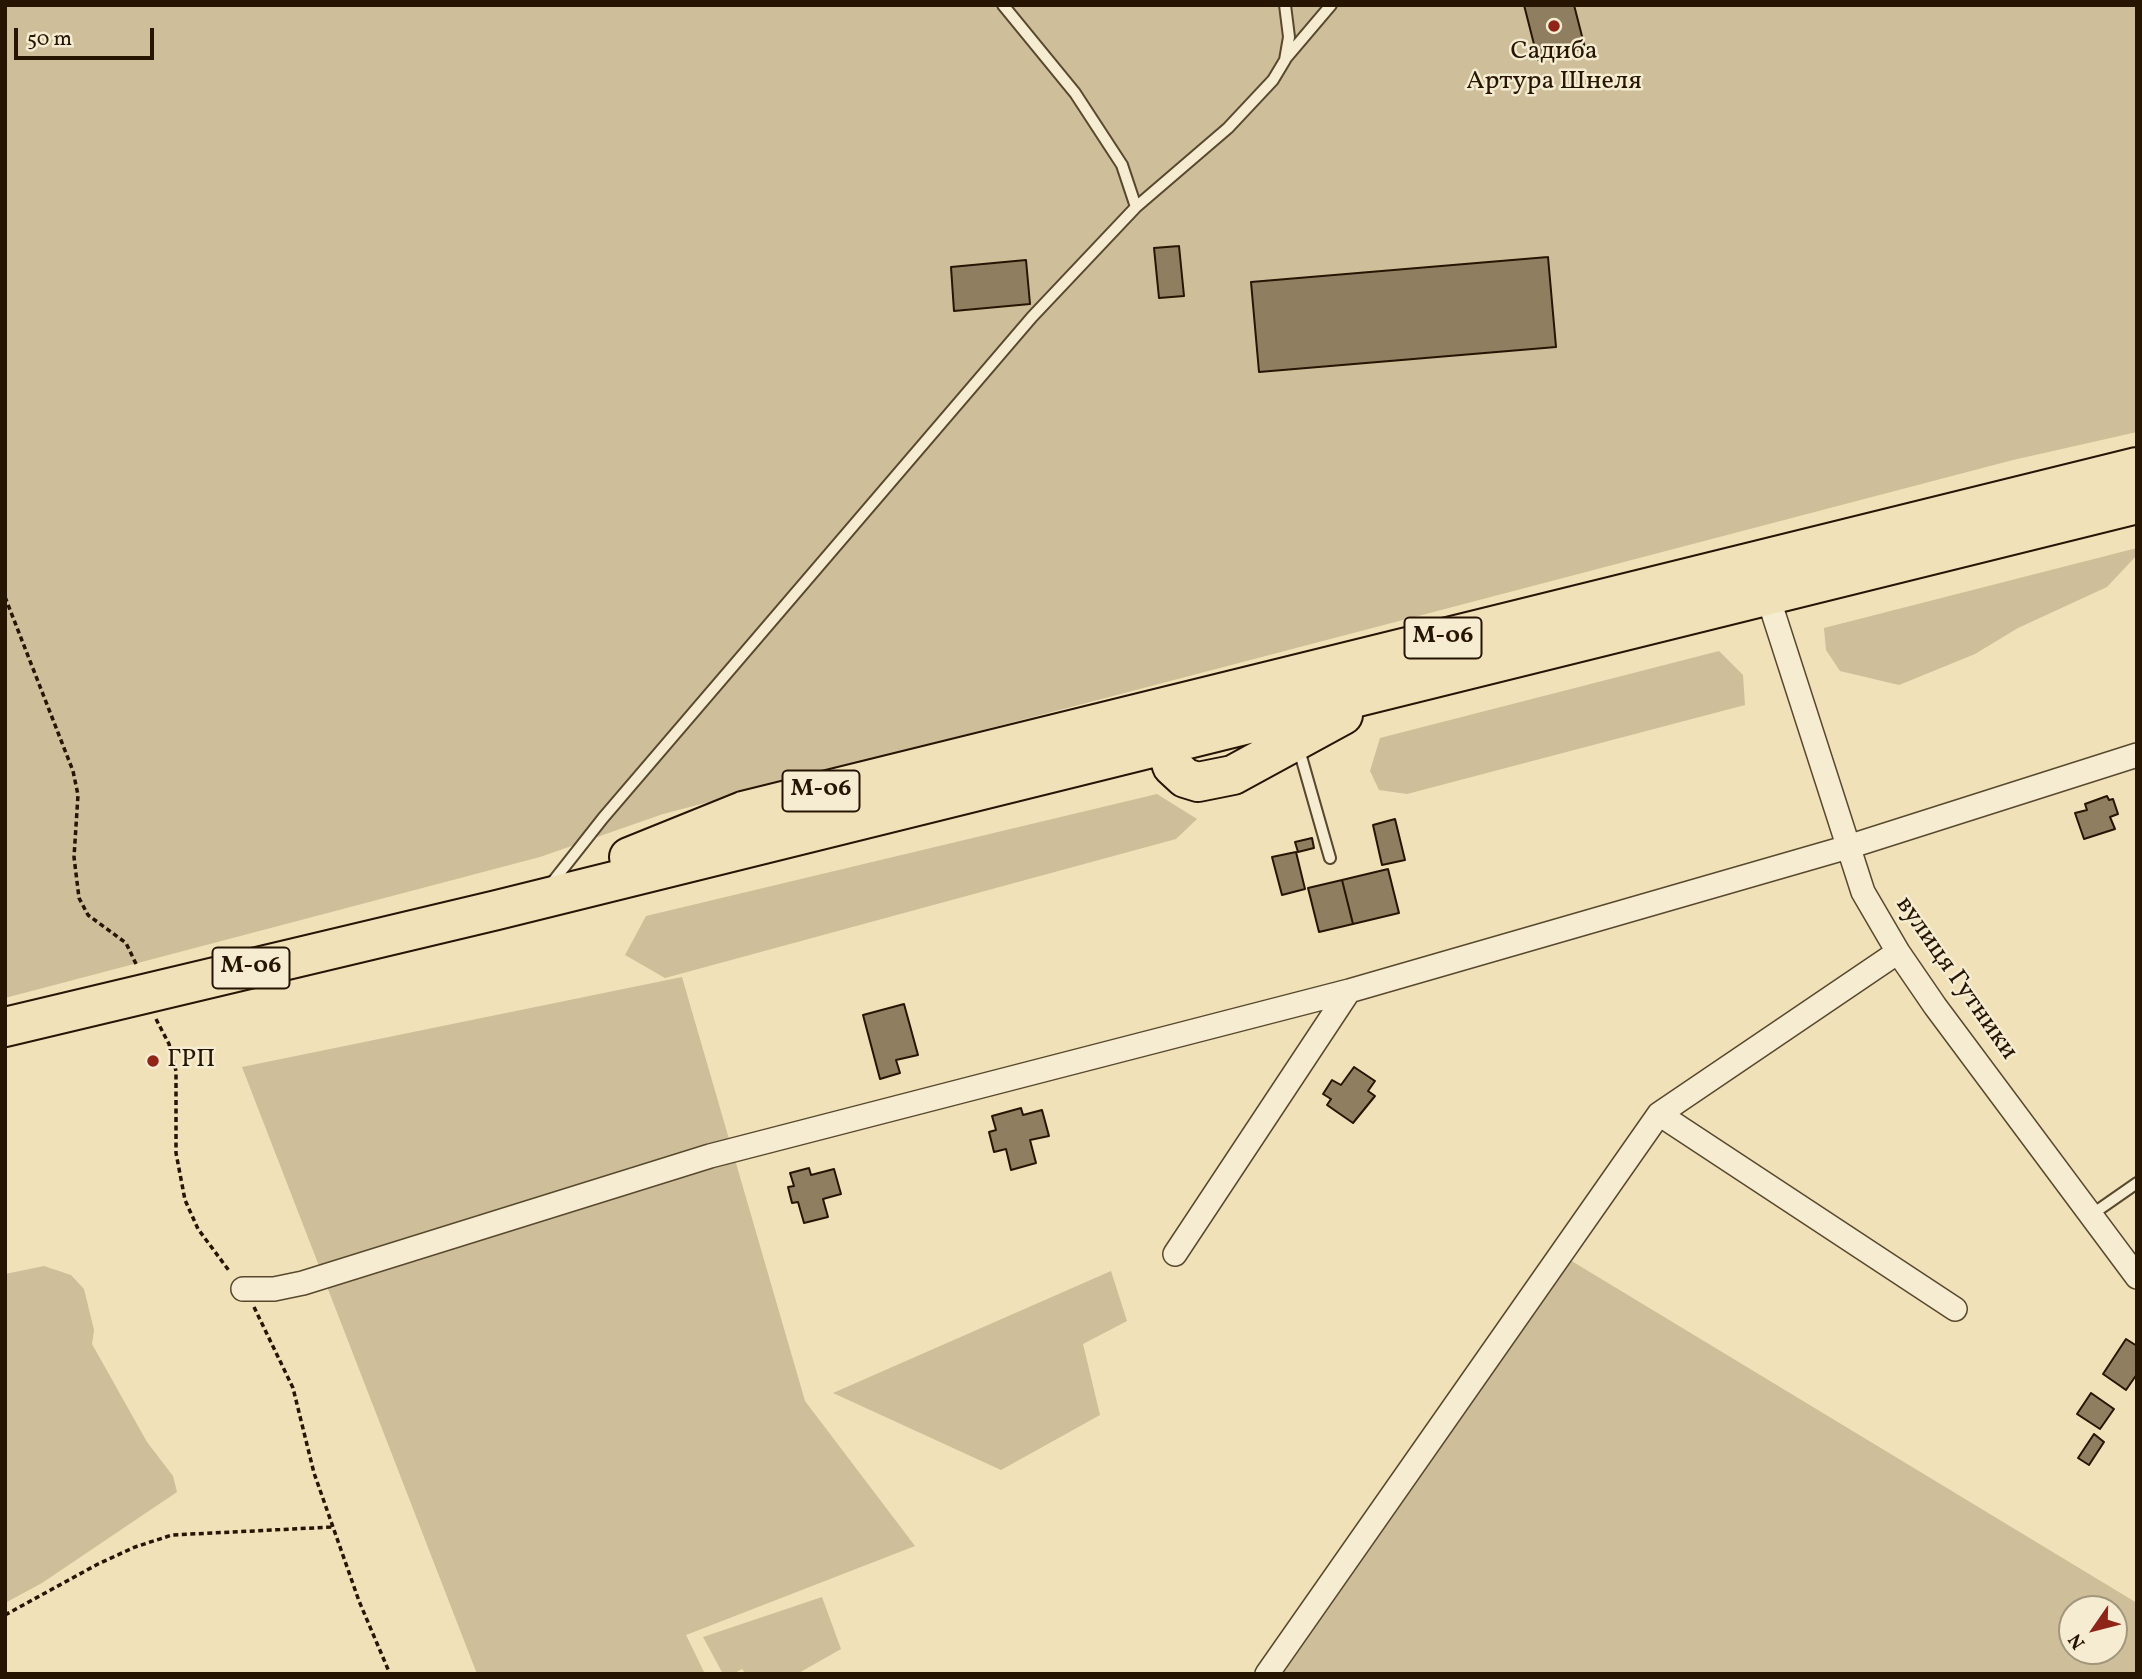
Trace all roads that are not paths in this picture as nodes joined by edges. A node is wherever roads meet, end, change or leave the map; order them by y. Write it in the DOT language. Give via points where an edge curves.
graph roads {
  1 [pos="1003,5"];
  2 [pos="1285,5"];
  3 [pos="1331,5"];
  4 [pos="1284,60"];
  5 [pos="1136,207"];
  6 [pos="2137,467"];
  7 [pos="2137,505"];
  8 [pos="1768,597"];
  9 [pos="1390,690"];
  10 [pos="1156,708"];
  11 [pos="1296,741"];
  12 [pos="1164,745"];
  13 [pos="2137,755"];
  14 [pos="1847,847"];
  15 [pos="1330,858"];
  16 [pos="548,889"];
  17 [pos="497,910"];
  18 [pos="1898,952"];
  19 [pos="1349,991"];
  20 [pos="5,1027"];
  21 [pos="1660,1114"];
  22 [pos="2137,1183"];
  23 [pos="2091,1215"];
  24 [pos="1175,1254"];
  25 [pos="2137,1277"];
  26 [pos="243,1289"];
  27 [pos="1955,1309"];
  28 [pos="1266,1674"];
  1 -- 5 [label="lane" via="1075,93 1122,165"];
  2 -- 4 [label="lane" via="1289,37"];
  3 -- 4 [label="lane"];
  4 -- 5 [label="lane" via="1273,80 1228,128"];
  5 -- 16 [label="lane" via="1032,317 603,818"];
  6 -- 10 [label="highway, М-06"];
  7 -- 8 [label="highway, М-06"];
  8 -- 9 [label="highway, М-06"];
  8 -- 14 [label="street, вулиця Гутники"];
  9 -- 11 [label="highway"];
  9 -- 12 [label="highway, М-06"];
  10 -- 12 [label="highway"];
  10 -- 16 [label="highway, М-06" via="743,811"];
  11 -- 12 [label="highway" via="1233,775 1198,782 1172,766"];
  11 -- 15 [label="lane"];
  12 -- 17 [label="highway, М-06"];
  13 -- 14 [label="street"];
  14 -- 18 [label="street, вулиця Гутники" via="1863,892"];
  14 -- 19 [label="street"];
  16 -- 17 [label="highway, М-06"];
  17 -- 20 [label="highway, М-06"];
  18 -- 21 [label="street"];
  18 -- 23 [label="street, вулиця Гутники"];
  19 -- 24 [label="street"];
  19 -- 26 [label="street" via="710,1156 303,1283"];
  21 -- 27 [label="street"];
  21 -- 28 [label="street"];
  22 -- 23 [label="lane"];
  23 -- 25 [label="street, вулиця Гутники"];
}
